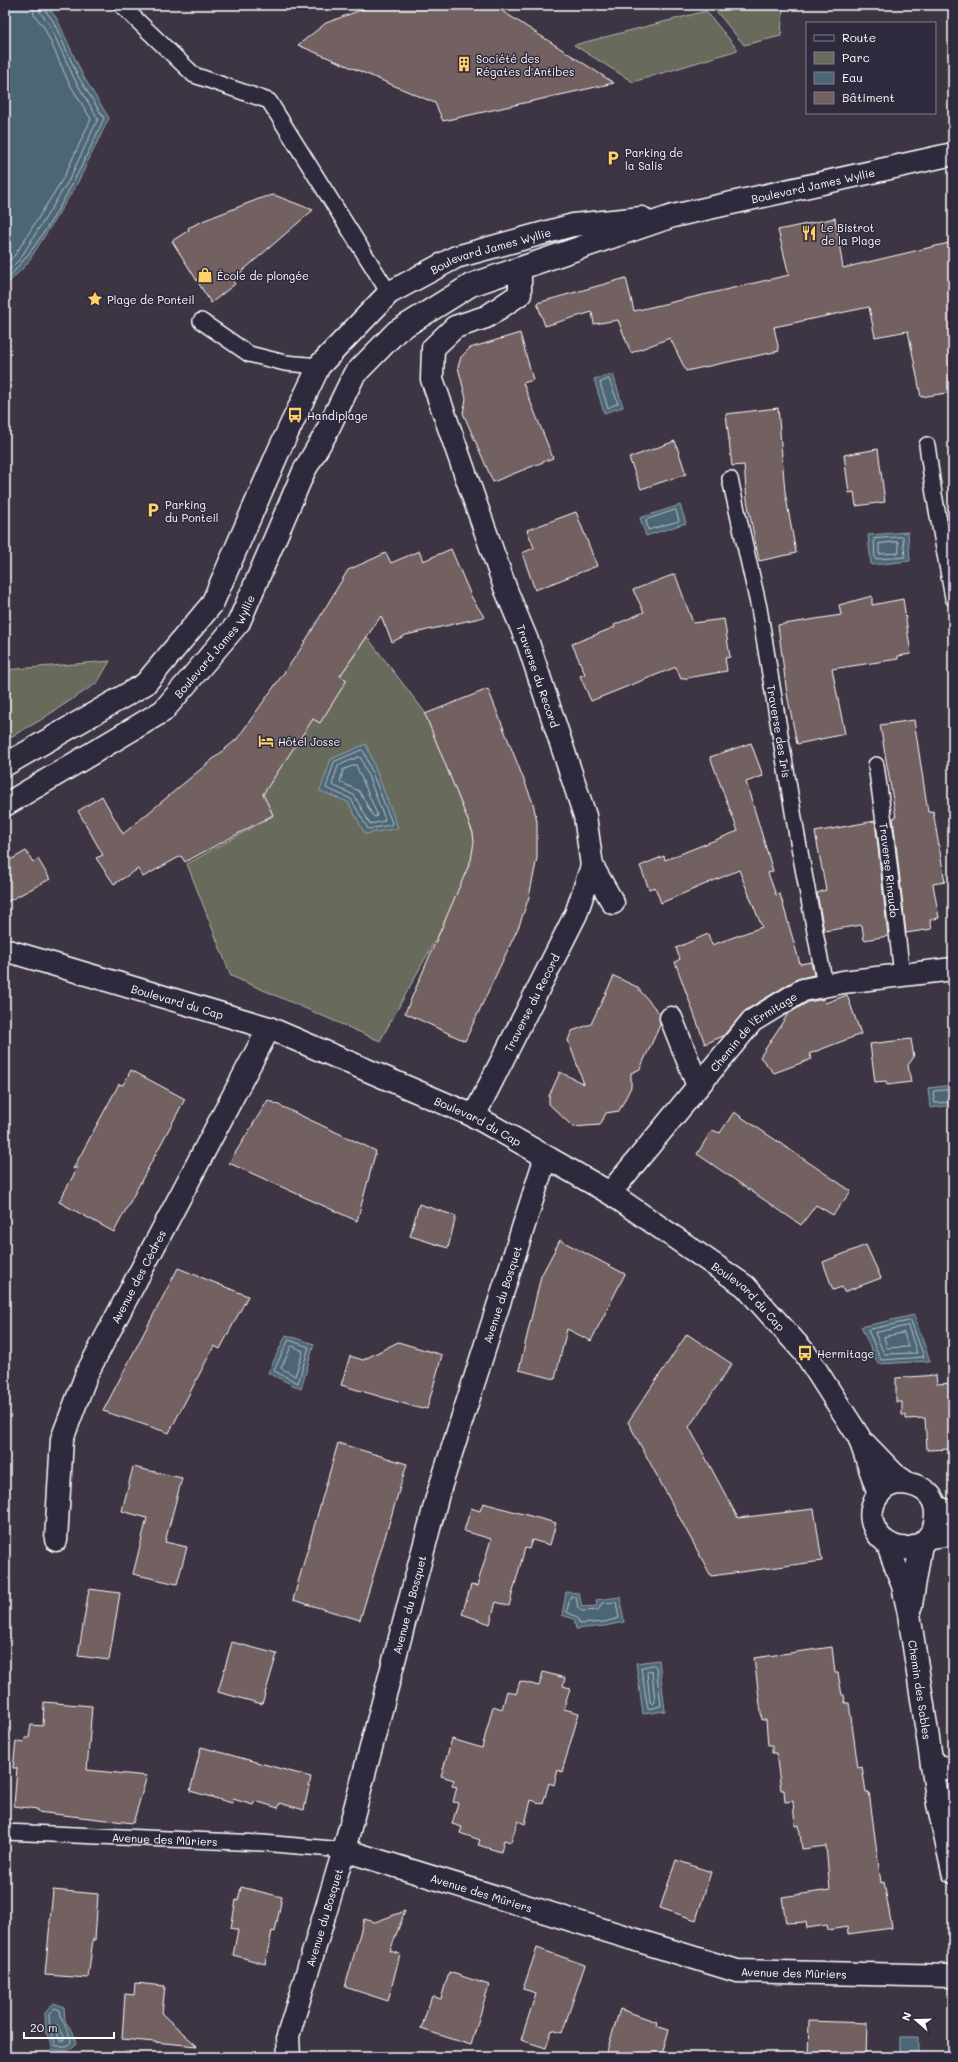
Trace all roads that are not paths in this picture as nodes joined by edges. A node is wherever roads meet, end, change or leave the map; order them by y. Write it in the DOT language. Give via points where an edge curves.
graph roads {
  1 [pos="121,5"];
  2 [pos="953,154"];
  3 [pos="673,216"];
  4 [pos="520,269"];
  5 [pos="398,288"];
  6 [pos="414,320"];
  7 [pos="201,321"];
  8 [pos="319,366"];
  9 [pos="927,445"];
  10 [pos="280,448"];
  11 [pos="304,471"];
  12 [pos="730,478"];
  13 [pos="953,598"];
  14 [pos="177,646"];
  15 [pos="197,671"];
  16 [pos="46,741"];
  17 [pos="5,765"];
  18 [pos="876,765"];
  19 [pos="64,770"];
  20 [pos="5,805"];
  21 [pos="592,866"];
  22 [pos="613,903"];
  23 [pos="5,950"];
  24 [pos="953,969"];
  25 [pos="902,975"];
  26 [pos="825,985"];
  27 [pos="670,1018"];
  28 [pos="269,1028"];
  29 [pos="698,1086"];
  30 [pos="474,1116"];
  31 [pos="546,1156"];
  32 [pos="610,1193"];
  33 [pos="859,1437"];
  34 [pos="907,1483"];
  35 [pos="879,1494"];
  36 [pos="944,1510"];
  37 [pos="953,1534"];
  38 [pos="56,1540"];
  39 [pos="925,1541"];
  40 [pos="887,1544"];
  41 [pos="909,1614"];
  42 [pos="943,1767"];
  43 [pos="5,1832"];
  44 [pos="344,1850"];
  45 [pos="953,1872"];
  46 [pos="953,1976"];
  47 [pos="289,2057"];
  1 -- 5 [label="lane" via="194,75 269,101"];
  2 -- 3 [label="street, Boulevard James Wyllie"];
  3 -- 4 [label="street, Boulevard James Wyllie"];
  3 -- 5 [label="street, Boulevard James Wyllie" via="574,225 456,257"];
  4 -- 6 [label="street, Boulevard James Wyllie" via="471,285"];
  4 -- 21 [label="street, Traverse du Record" via="520,294 486,318 455,327 433,348 432,380 543,688 585,816"];
  5 -- 6 [label="street"];
  5 -- 8 [label="street, Boulevard James Wyllie"];
  6 -- 11 [label="street, Boulevard James Wyllie" via="397,331 354,374"];
  7 -- 8 [label="lane" via="249,354 284,363"];
  8 -- 10 [label="street, Boulevard James Wyllie"];
  9 -- 13 [label="lane"];
  10 -- 11 [label="street"];
  10 -- 14 [label="street, Boulevard James Wyllie" via="212,604"];
  11 -- 15 [label="street, Boulevard James Wyllie" via="239,622"];
  12 -- 26 [label="lane, Traverse des Iris" via="759,608"];
  14 -- 15 [label="street"];
  14 -- 16 [label="street, Boulevard James Wyllie" via="145,684"];
  15 -- 19 [label="street, Boulevard James Wyllie" via="163,711"];
  16 -- 17 [label="street, Boulevard James Wyllie"];
  16 -- 19 [label="street"];
  18 -- 25 [label="lane, Traverse Rinaudo"];
  19 -- 20 [label="street, Boulevard James Wyllie"];
  21 -- 22 [label="street"];
  21 -- 30 [label="street, Traverse du Record" via="576,914"];
  23 -- 28 [label="street, Boulevard du Cap"];
  24 -- 25 [label="street, Chemin de l'Ermitage"];
  25 -- 26 [label="street, Chemin de l'Ermitage"];
  26 -- 29 [label="street, Chemin de l'Ermitage" via="803,990 752,1021"];
  27 -- 29 [label="street"];
  28 -- 30 [label="street, Boulevard du Cap"];
  28 -- 38 [label="street, Avenue des Cèdres" via="87,1372 62,1439"];
  29 -- 32 [label="street, Chemin de l'Ermitage"];
  30 -- 31 [label="street, Boulevard du Cap"];
  31 -- 32 [label="street, Boulevard du Cap"];
  31 -- 44 [label="street, Avenue du Bosquet" via="438,1494"];
  32 -- 33 [label="street, Boulevard du Cap" via="745,1286 805,1353"];
  33 -- 34 [label="street, Boulevard du Cap" via="894,1474"];
  33 -- 35 [label="street, Boulevard du Cap"];
  34 -- 35 [label="street" via="887,1485"];
  34 -- 36 [label="street" via="925,1490"];
  35 -- 40 [label="street" via="872,1512 872,1522 881,1540"];
  36 -- 39 [label="street"];
  37 -- 39 [label="street"];
  39 -- 40 [label="street" via="911,1548"];
  39 -- 41 [label="street, Chemin des Sables"];
  40 -- 41 [label="street, Chemin des Sables" via="903,1586"];
  41 -- 42 [label="street, Chemin des Sables"];
  42 -- 45 [label="street, Chemin des Sables" via="938,1804"];
  43 -- 44 [label="lane, Avenue des Mûriers" via="263,1843"];
  44 -- 46 [label="street, Avenue des Mûriers" via="737,1971"];
  44 -- 47 [label="street, Avenue du Bosquet" via="288,2036"];
}
